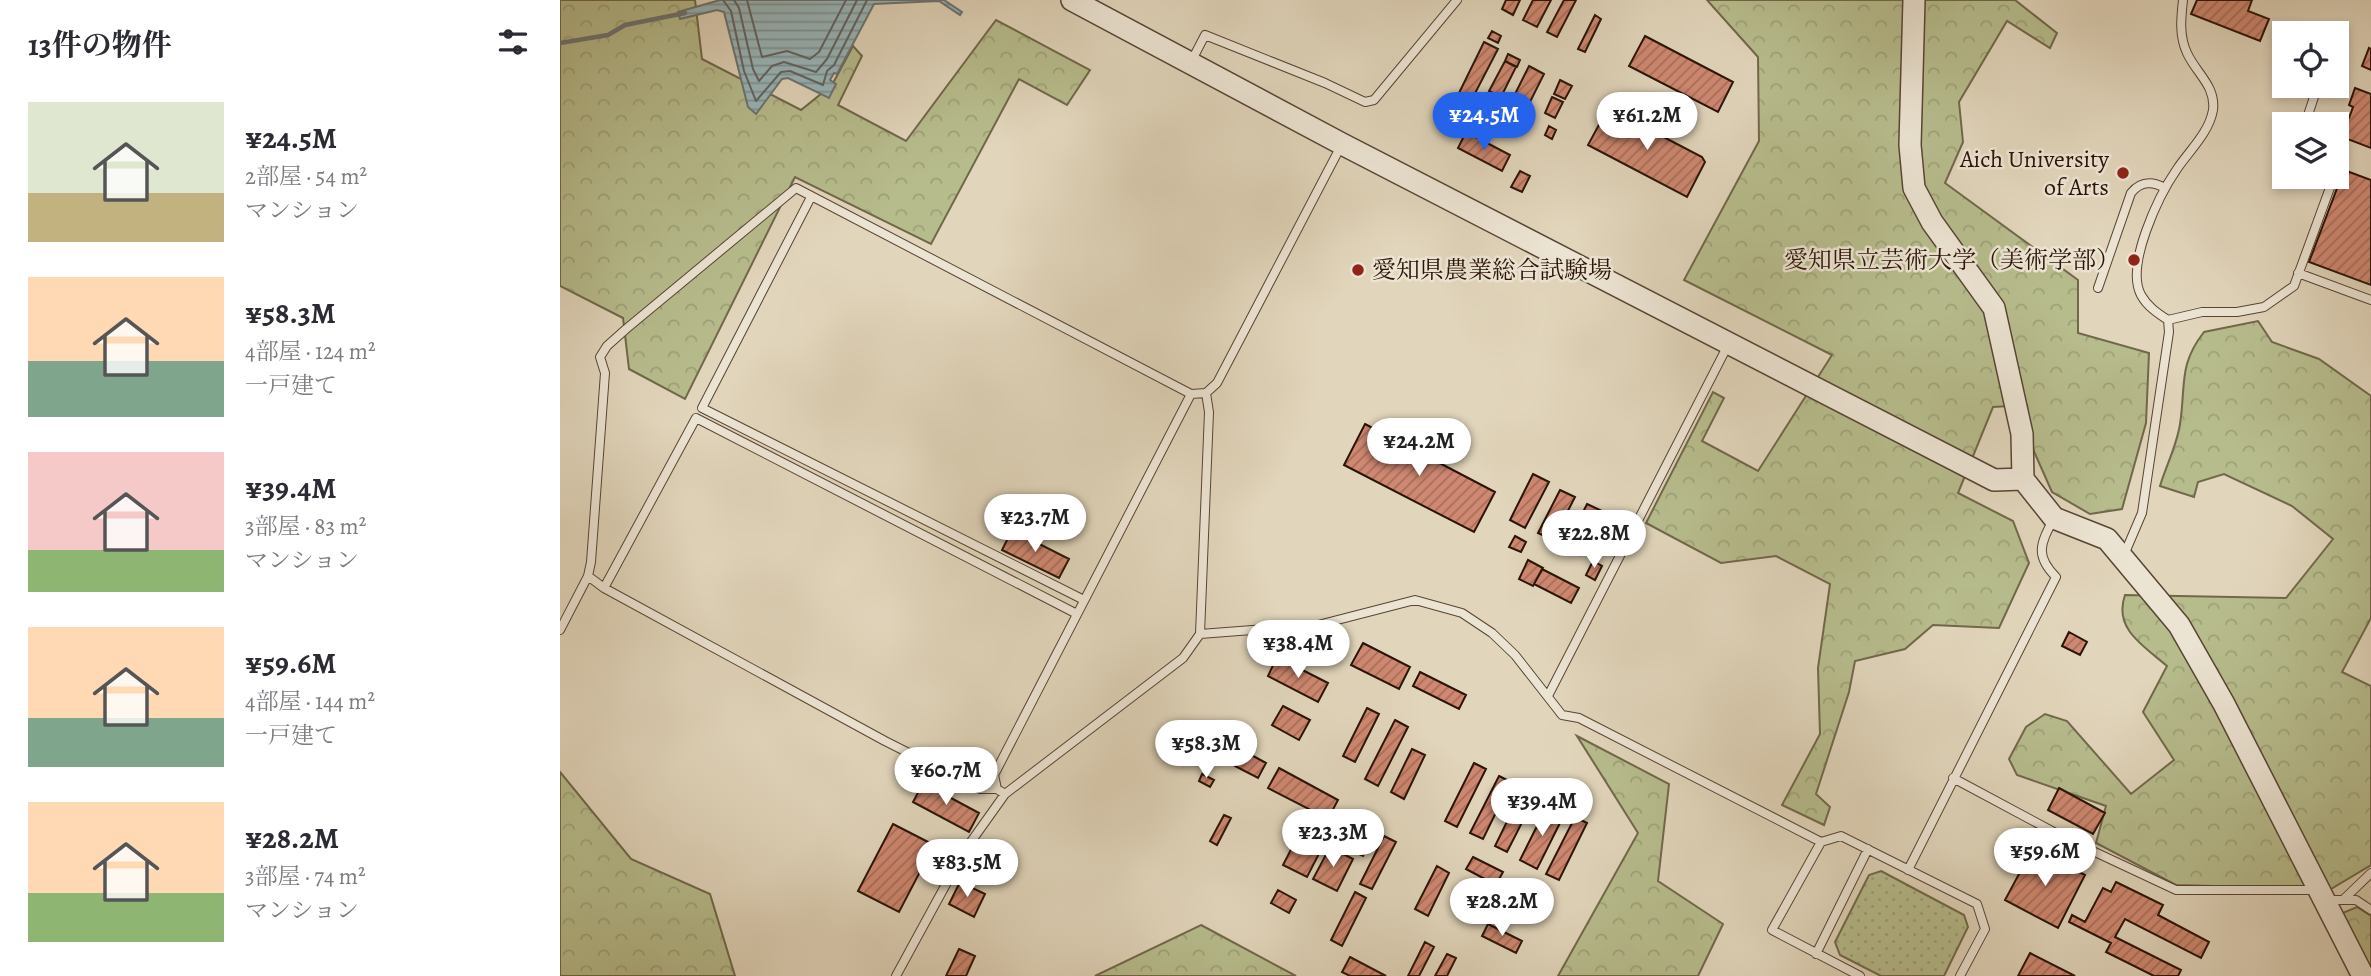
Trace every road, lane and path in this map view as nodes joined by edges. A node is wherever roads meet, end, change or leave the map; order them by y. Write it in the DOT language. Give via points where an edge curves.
graph roads {
  1 [pos="1072,0"];
  2 [pos="1457,0"];
  3 [pos="1914,0"];
  4 [pos="2183,0"];
  5 [pos="1190,64"];
  6 [pos="1342,144"];
  7 [pos="2165,188"];
  8 [pos="2330,189"];
  9 [pos="811,197"];
  10 [pos="2298,273"];
  11 [pos="2098,288"];
  12 [pos="2371,300"];
  13 [pos="2168,320"];
  14 [pos="1730,343"];
  15 [pos="1206,393"];
  16 [pos="1191,394"];
  17 [pos="2022,479"];
  18 [pos="2054,517"];
  19 [pos="2123,557"];
  20 [pos="588,576"];
  21 [pos="604,589"];
  22 [pos="1084,600"];
  23 [pos="1077,614"];
  24 [pos="560,630"];
  25 [pos="1200,634"];
  26 [pos="1549,694"];
  27 [pos="1954,778"];
  28 [pos="1001,792"];
  29 [pos="1821,842"];
  30 [pos="1868,849"];
  31 [pos="1908,870"];
  32 [pos="2371,873"];
  33 [pos="2321,895"];
  34 [pos="2345,898"];
  35 [pos="2371,910"];
  36 [pos="1816,954"];
  37 [pos="896,976"];
  38 [pos="1860,976"];
  39 [pos="1960,976"];
  40 [pos="2363,976"];
  1 -- 5 [label="street"];
  2 -- 5 [label="lane" via="1374,100 1365,102 1205,35"];
  3 -- 17 [label="street" via="1910,145 1914,188 1932,222 1994,309 2022,434"];
  4 -- 7 [label="lane" via="2183,43 2210,87 2213,110 2203,135"];
  5 -- 6 [label="street"];
  6 -- 14 [label="street"];
  6 -- 15 [label="lane" via="1217,383"];
  7 -- 11 [label="lane" via="2150,182 2131,193"];
  7 -- 13 [label="lane" via="2136,278 2147,304"];
  8 -- 10 [label="lane"];
  9 -- 16 [label="lane"];
  9 -- 20 [label="lane" via="796,188 636,320 600,357 605,373"];
  9 -- 22 [label="lane" via="702,408"];
  10 -- 12 [label="lane"];
  10 -- 13 [label="lane" via="2294,286 2264,307"];
  13 -- 19 [label="lane" via="2142,513"];
  14 -- 17 [label="street" via="1994,480"];
  14 -- 26 [label="lane"];
  15 -- 16 [label="lane"];
  15 -- 25 [label="lane"];
  16 -- 22 [label="lane"];
  17 -- 18 [label="street"];
  18 -- 19 [label="street" via="2107,539"];
  18 -- 27 [label="lane" via="2041,543 2044,565 2056,577"];
  19 -- 33 [label="street" via="2179,625"];
  20 -- 21 [label="lane"];
  20 -- 24 [label="lane"];
  21 -- 23 [label="lane" via="696,418"];
  21 -- 28 [label="lane" via="885,741 980,789"];
  22 -- 23 [label="lane"];
  23 -- 28 [label="lane" via="994,775"];
  25 -- 26 [label="lane" via="1318,625 1415,600 1462,613 1492,634"];
  25 -- 28 [label="lane" via="1183,658"];
  26 -- 29 [label="lane" via="1562,715 1579,718"];
  27 -- 31 [label="lane"];
  27 -- 33 [label="lane" via="2065,838 2176,890"];
  28 -- 37 [label="lane"];
  29 -- 30 [label="lane" via="1841,836"];
  29 -- 36 [label="lane" via="1772,930"];
  30 -- 31 [label="lane"];
  30 -- 36 [label="lane"];
  31 -- 39 [label="lane" via="1977,904 1984,929"];
  32 -- 34 [label="lane"];
  33 -- 34 [label="lane"];
  33 -- 40 [label="street"];
  34 -- 35 [label="lane"];
  36 -- 38 [label="lane"];
}
